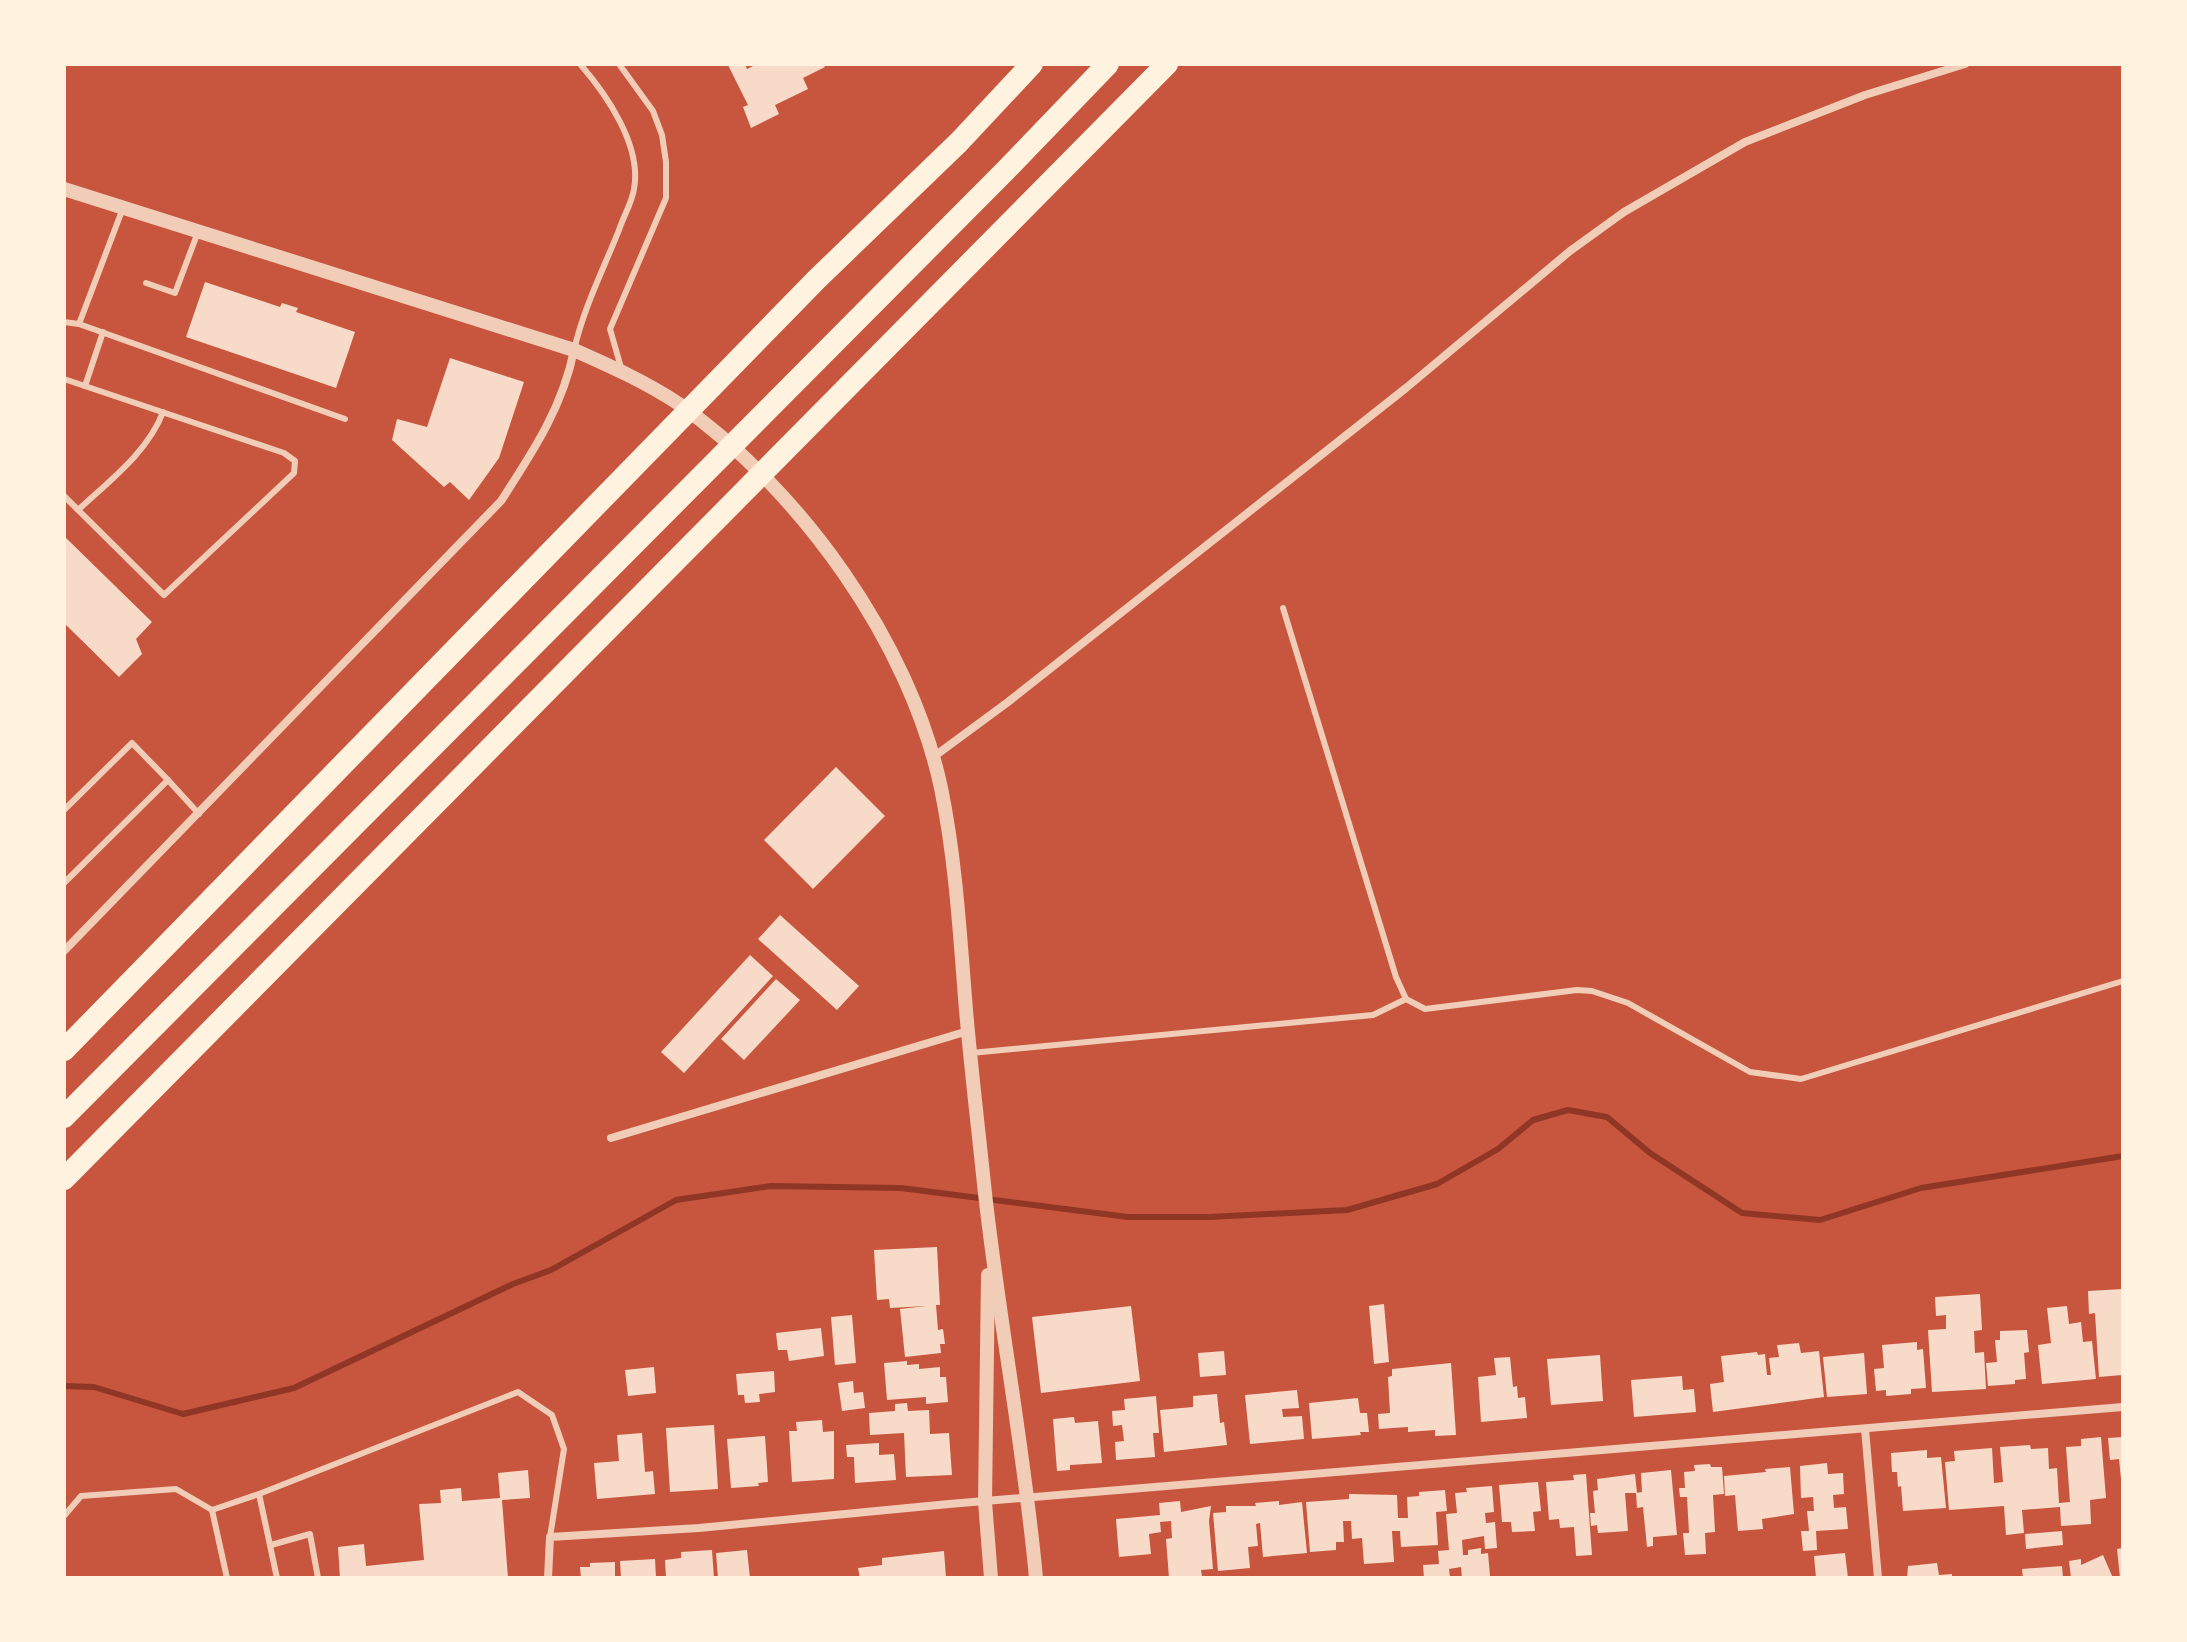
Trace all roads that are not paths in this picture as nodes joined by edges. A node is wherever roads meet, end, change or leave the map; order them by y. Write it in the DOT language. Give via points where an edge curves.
graph roads {
  1 [pos="580,64"];
  2 [pos="619,64"];
  3 [pos="1032,64"];
  4 [pos="1108,64"];
  5 [pos="1167,64"];
  6 [pos="1965,64"];
  7 [pos="64,189"];
  8 [pos="123,208"];
  9 [pos="198,232"];
  10 [pos="146,283"];
  11 [pos="79,324"];
  12 [pos="65,325"];
  13 [pos="103,332"];
  14 [pos="574,350"];
  15 [pos="622,371"];
  16 [pos="64,379"];
  17 [pos="85,386"];
  18 [pos="163,412"];
  19 [pos="345,419"];
  20 [pos="64,496"];
  21 [pos="78,510"];
  22 [pos="1283,608"];
  23 [pos="932,758"];
  24 [pos="168,780"];
  25 [pos="64,810"];
  26 [pos="199,814"];
  27 [pos="64,883"];
  28 [pos="64,951"];
  29 [pos="2123,981"];
  30 [pos="1406,999"];
  31 [pos="968,1031"];
  32 [pos="64,1050"];
  33 [pos="970,1053"];
  34 [pos="64,1117"];
  35 [pos="611,1138"];
  36 [pos="64,1179"];
  37 [pos="989,1235"];
  38 [pos="2123,1407"];
  39 [pos="1865,1429"];
  40 [pos="259,1494"];
  41 [pos="1029,1498"];
  42 [pos="985,1502"];
  43 [pos="212,1510"];
  44 [pos="64,1516"];
  45 [pos="550,1537"];
  46 [pos="271,1545"];
  47 [pos="227,1578"];
  48 [pos="277,1578"];
  49 [pos="318,1578"];
  50 [pos="548,1578"];
  51 [pos="991,1578"];
  52 [pos="1036,1578"];
  53 [pos="1878,1578"];
  1 -- 14 [label="lane" via="626,135 634,189 583,313"];
  2 -- 15 [label="lane" via="653,111 666,162 666,198 610,329"];
  3 -- 32 [label="highway"];
  4 -- 34 [label="highway"];
  5 -- 36 [label="highway"];
  6 -- 23 [label="street" via="1865,95 1745,142 1624,212"];
  7 -- 8 [label="street"];
  8 -- 9 [label="street"];
  8 -- 11 [label="lane"];
  9 -- 10 [label="lane" via="175,293"];
  9 -- 14 [label="street"];
  11 -- 12 [label="lane"];
  11 -- 13 [label="lane"];
  13 -- 17 [label="lane"];
  13 -- 19 [label="lane"];
  14 -- 15 [label="street"];
  14 -- 26 [label="street" via="569,375 537,446 501,501"];
  15 -- 23 [label="street" via="679,404 729,445 808,525 887,644"];
  16 -- 17 [label="lane"];
  17 -- 18 [label="lane"];
  18 -- 21 [label="lane" via="141,449"];
  18 -- 21 [label="lane" via="284,453 295,461 294,473 164,595"];
  20 -- 21 [label="lane"];
  22 -- 30 [label="lane"];
  23 -- 31 [label="street" via="956,879"];
  24 -- 25 [label="lane" via="132,743"];
  24 -- 26 [label="lane"];
  24 -- 27 [label="lane"];
  26 -- 28 [label="street"];
  29 -- 30 [label="lane" via="1801,1079 1750,1072 1628,1003 1592,991 1425,1009"];
  30 -- 33 [label="lane" via="1373,1015"];
  31 -- 33 [label="street"];
  31 -- 35 [label="street"];
  33 -- 37 [label="street"];
  37 -- 41 [label="street"];
  37 -- 42 [label="street"];
  38 -- 39 [label="street"];
  39 -- 41 [label="street"];
  39 -- 53 [label="street"];
  40 -- 43 [label="lane"];
  40 -- 45 [label="lane" via="518,1392 552,1415 564,1449"];
  40 -- 46 [label="lane"];
  41 -- 42 [label="street"];
  41 -- 52 [label="street"];
  42 -- 45 [label="street"];
  42 -- 51 [label="street"];
  43 -- 44 [label="lane" via="176,1489 81,1496"];
  43 -- 47 [label="lane"];
  45 -- 50 [label="street"];
  46 -- 48 [label="lane"];
  46 -- 49 [label="lane" via="310,1534"];
}
